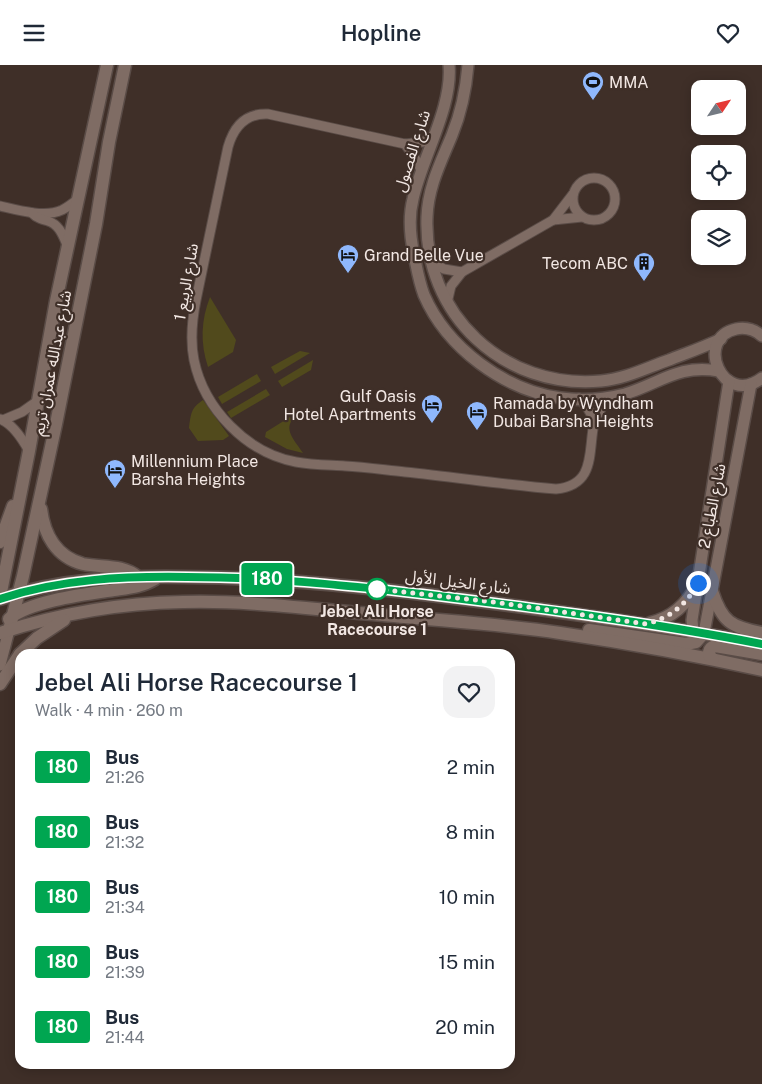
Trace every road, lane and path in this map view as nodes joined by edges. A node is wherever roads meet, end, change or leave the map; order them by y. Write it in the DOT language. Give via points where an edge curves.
graph roads {
  1 [pos="107,65"];
  2 [pos="125,65"];
  3 [pos="450,65"];
  4 [pos="468,65"];
  5 [pos="435,134"];
  6 [pos="405,144"];
  7 [pos="421,170"];
  8 [pos="573,194"];
  9 [pos="78,199"];
  10 [pos="0,206"];
  11 [pos="32,213"];
  12 [pos="582,217"];
  13 [pos="553,220"];
  14 [pos="68,247"];
  15 [pos="430,261"];
  16 [pos="462,272"];
  17 [pos="447,304"];
  18 [pos="762,336"];
  19 [pos="721,339"];
  20 [pos="718,371"];
  21 [pos="762,378"];
  22 [pos="729,381"];
  23 [pos="751,384"];
  24 [pos="611,397"];
  25 [pos="578,398"];
  26 [pos="39,400"];
  27 [pos="2,420"];
  28 [pos="595,421"];
  29 [pos="719,444"];
  30 [pos="739,449"];
  31 [pos="29,451"];
  32 [pos="21,493"];
  33 [pos="40,500"];
  34 [pos="0,541"];
  35 [pos="138,577"];
  36 [pos="159,577"];
  37 [pos="698,583"];
  38 [pos="712,591"];
  39 [pos="16,594"];
  40 [pos="0,598"];
  41 [pos="0,609"];
  42 [pos="77,614"];
  43 [pos="12,616"];
  44 [pos="646,624"];
  45 [pos="677,629"];
  46 [pos="3,630"];
  47 [pos="560,633"];
  48 [pos="762,633"];
  49 [pos="698,635"];
  50 [pos="670,641"];
  51 [pos="762,644"];
  52 [pos="25,649"];
  53 [pos="762,654"];
  54 [pos="708,658"];
  55 [pos="15,662"];
  56 [pos="0,665"];
  57 [pos="762,670"];
  58 [pos="0,684"];
  1 -- 9 [label="main road, شارع عبدالله عمران تريم"];
  2 -- 33 [label="main road, شارع عبدالله عمران تريم"];
  3 -- 5 [label="street, شارع الفصول" via="447,92"];
  4 -- 15 [label="street, شارع الفصول" via="458,119 428,201 426,227"];
  5 -- 6 [label="street, شارع الربيع 1" via="423,142"];
  5 -- 7 [label="street, شارع الفصول"];
  6 -- 7 [label="street"];
  6 -- 28 [label="street, شارع الربيع 1" via="259,114 237,126 228,147 192,325 194,361 216,410 248,441 295,462 556,489 572,485 584,474 589,463"];
  7 -- 25 [label="street, شارع الفصول" via="412,201 410,234 418,277 434,313 460,346 497,374 539,393"];
  8 -- 12 [label="street" via="574,207"];
  8 -- 12 [label="street" via="579,183 590,178 605,181 613,191 614,205 609,214 595,220"];
  8 -- 13 [label="street"];
  9 -- 11 [label="street" via="56,212"];
  9 -- 14 [label="main road, شارع عبدالله عمران تريم"];
  10 -- 11 [label="street"];
  11 -- 14 [label="street" via="59,227"];
  12 -- 13 [label="street"];
  13 -- 16 [label="street"];
  14 -- 26 [label="main road, شارع عبدالله عمران تريم"];
  15 -- 16 [label="street" via="444,269"];
  15 -- 17 [label="street, شارع الفصول"];
  16 -- 17 [label="street" via="451,286"];
  17 -- 19 [label="street, شارع الفصول" via="470,333 504,360 523,370 565,381 584,383 621,378"];
  18 -- 19 [label="street, شارع الفصول" via="753,330 739,329"];
  19 -- 20 [label="street" via="716,351"];
  20 -- 22 [label="street"];
  20 -- 24 [label="street, شارع الفصول" via="688,369"];
  21 -- 23 [label="street"];
  22 -- 23 [label="street"];
  22 -- 29 [label="street, شارع الطباع 2"];
  23 -- 30 [label="street, شارع الطباع 2"];
  24 -- 25 [label="street, شارع الفصول"];
  24 -- 28 [label="street, شارع الربيع 1"];
  25 -- 28 [label="street"];
  26 -- 27 [label="street"];
  26 -- 31 [label="main road, شارع عبدالله عمران تريم"];
  27 -- 31 [label="street" via="18,434"];
  29 -- 30 [label="street" via="725,439 733,440"];
  29 -- 37 [label="street, شارع الطباع 2"];
  30 -- 38 [label="street, شارع الطباع 2"];
  31 -- 32 [label="main road, شارع عبدالله عمران تريم"];
  32 -- 34 [label="main road" via="9,514"];
  32 -- 40 [label="main road, شارع عبدالله عمران تريم"];
  33 -- 35 [label="main road" via="46,533 62,553 83,564 121,568"];
  33 -- 39 [label="main road, شارع عبدالله عمران تريم"];
  35 -- 36 [label="main road, شارع الخيل الأول"];
  35 -- 39 [label="main road, شارع الخيل الأول" via="85,581"];
  36 -- 43 [label="main road" via="141,586 33,606"];
  36 -- 44 [label="main road, شارع الخيل الأول" via="247,578 363,587"];
  37 -- 44 [label="main road" via="676,611"];
  37 -- 49 [label="street, شارع الطباع 2" via="692,620"];
  38 -- 48 [label="main road" via="728,622 741,629"];
  38 -- 49 [label="street, شارع الطباع 2"];
  39 -- 40 [label="main road, شارع الخيل الأول"];
  39 -- 41 [label="main road"];
  39 -- 43 [label="main road, شارع عبدالله عمران تريم"];
  42 -- 46 [label="main road"];
  42 -- 47 [label="main road" via="152,603 216,603 296,607"];
  42 -- 52 [label="main road" via="49,629"];
  43 -- 46 [label="main road, شارع عبدالله عمران تريم"];
  44 -- 45 [label="main road, شارع الخيل الأول"];
  45 -- 49 [label="main road, شارع الخيل الأول"];
  45 -- 50 [label="main road" via="682,638"];
  46 -- 56 [label="street, شارع عبدالله عمران تريم"];
  47 -- 50 [label="main road" via="594,630"];
  47 -- 54 [label="main road"];
  49 -- 50 [label="main road" via="686,644"];
  49 -- 51 [label="main road, شارع الخيل الأول"];
  49 -- 54 [label="main road"];
  53 -- 54 [label="main road" via="715,646 710,649"];
  54 -- 57 [label="main road"];
  55 -- 58 [label="main road"];
}
